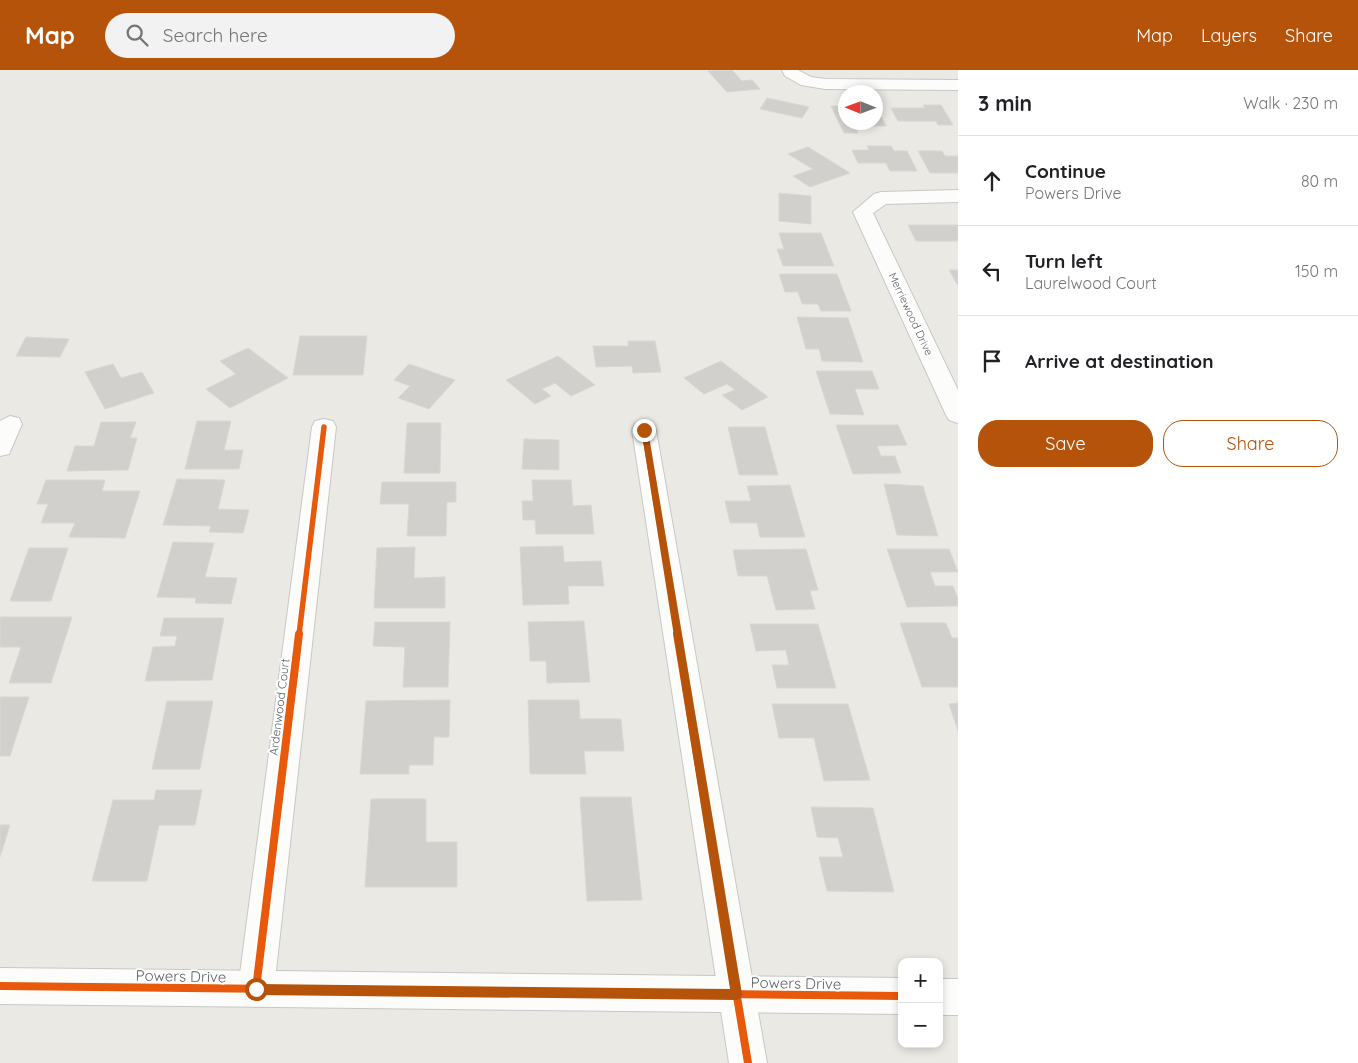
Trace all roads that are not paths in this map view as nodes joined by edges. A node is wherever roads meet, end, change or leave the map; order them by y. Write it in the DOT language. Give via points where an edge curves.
graph roads {
  1 [pos="790,70"];
  2 [pos="958,84"];
  3 [pos="958,196"];
  4 [pos="956,405"];
  5 [pos="10,424"];
  6 [pos="324,427"];
  7 [pos="644,430"];
  8 [pos="0,448"];
  9 [pos="0,986"];
  10 [pos="256,989"];
  11 [pos="737,994"];
  12 [pos="898,996"];
  13 [pos="943,997"];
  14 [pos="958,997"];
  15 [pos="748,1063"];
  1 -- 2 [label="street" via="807,81 825,84"];
  3 -- 4 [label="street, Merriewood Drive" via="881,198 863,212"];
  5 -- 8 [label="street"];
  6 -- 10 [label="street, Ardenwood Court"];
  7 -- 11 [label="street"];
  9 -- 10 [label="street, Powers Drive"];
  10 -- 11 [label="street, Powers Drive"];
  11 -- 12 [label="street, Powers Drive"];
  11 -- 15 [label="street"];
  13 -- 14 [label="street"];
}
